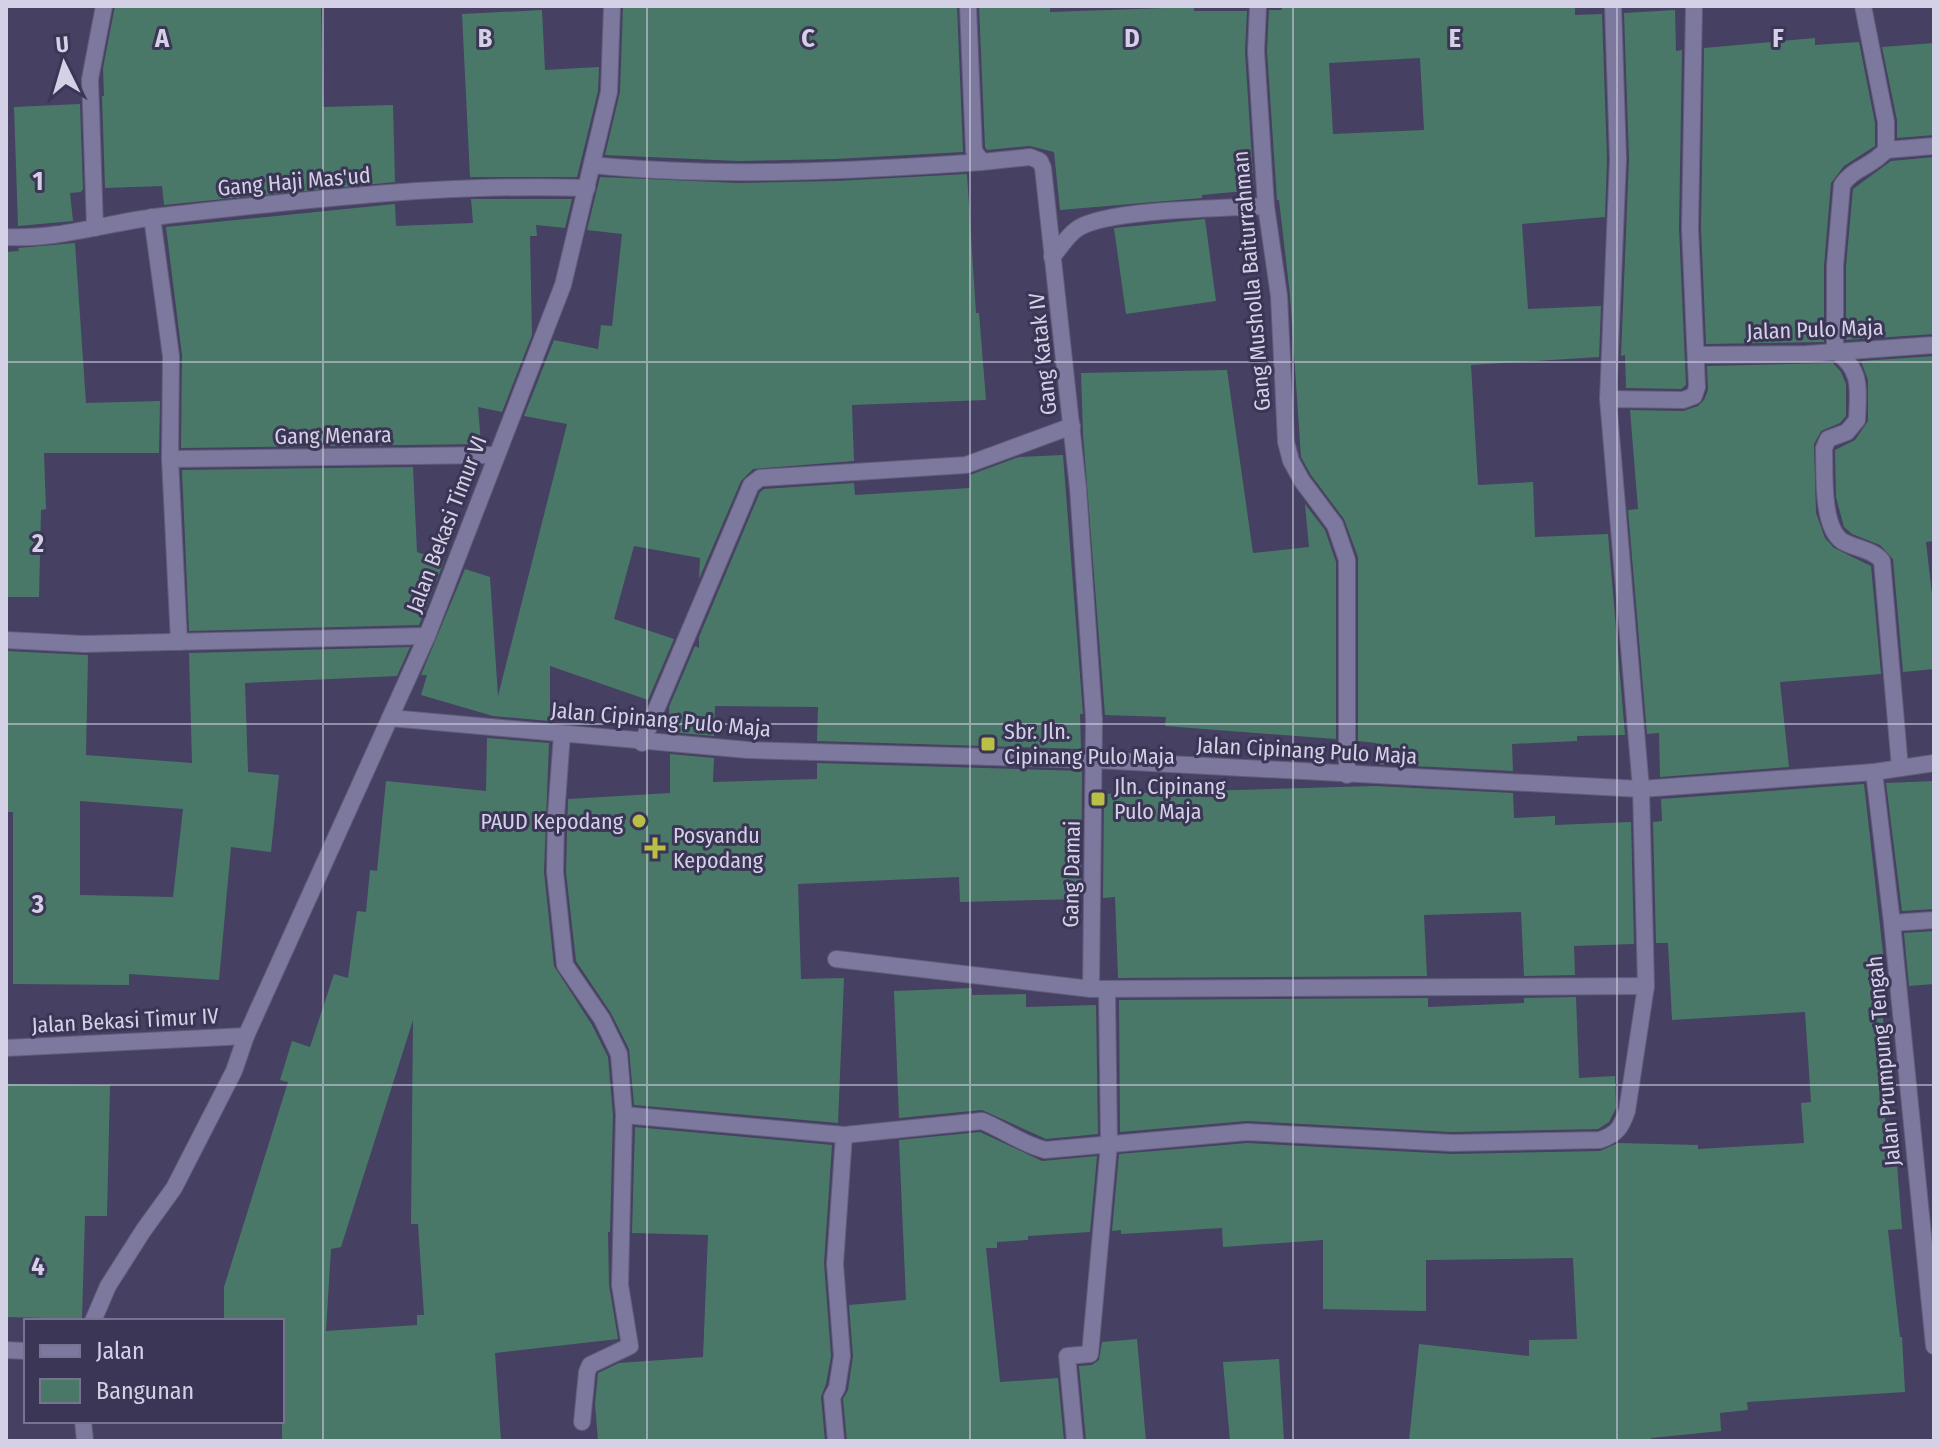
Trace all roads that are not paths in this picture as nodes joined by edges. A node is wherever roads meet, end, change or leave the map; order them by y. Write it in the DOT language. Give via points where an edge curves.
graph roads {
  1 [pos="104,6"];
  2 [pos="612,6"];
  3 [pos="968,6"];
  4 [pos="1258,6"];
  5 [pos="1613,6"];
  6 [pos="1694,6"];
  7 [pos="1863,6"];
  8 [pos="1934,146"];
  9 [pos="1886,150"];
  10 [pos="982,162"];
  11 [pos="592,165"];
  12 [pos="587,188"];
  13 [pos="1266,206"];
  14 [pos="152,217"];
  15 [pos="95,228"];
  16 [pos="6,237"];
  17 [pos="1052,257"];
  18 [pos="1934,345"];
  19 [pos="1835,351"];
  20 [pos="1698,355"];
  21 [pos="1608,399"];
  22 [pos="1072,426"];
  23 [pos="495,455"];
  24 [pos="170,459"];
  25 [pos="427,636"];
  26 [pos="6,640"];
  27 [pos="179,642"];
  28 [pos="390,718"];
  29 [pos="562,734"];
  30 [pos="642,743"];
  31 [pos="1095,760"];
  32 [pos="1934,763"];
  33 [pos="1900,768"];
  34 [pos="1874,772"];
  35 [pos="1347,775"];
  36 [pos="1641,789"];
  37 [pos="1934,920"];
  38 [pos="1892,923"];
  39 [pos="836,959"];
  40 [pos="1646,986"];
  41 [pos="1099,990"];
  42 [pos="246,1036"];
  43 [pos="6,1048"];
  44 [pos="624,1115"];
  45 [pos="844,1135"];
  46 [pos="1109,1144"];
  47 [pos="1931,1308"];
  48 [pos="94,1319"];
  49 [pos="1934,1346"];
  50 [pos="582,1422"];
  51 [pos="836,1441"];
  52 [pos="1075,1441"];
  1 -- 15 [label="street" via="90,79"];
  2 -- 11 [label="street, Jalan Bekasi Timur VI" via="609,92"];
  3 -- 10 [label="street" via="974,151"];
  4 -- 13 [label="street, Gang Musholla Baiturrahman"];
  5 -- 21 [label="street" via="1618,159"];
  6 -- 20 [label="street" via="1690,228"];
  7 -- 9 [label="street" via="1886,122"];
  8 -- 9 [label="street"];
  9 -- 19 [label="street" via="1842,185"];
  10 -- 11 [label="street" via="838,172"];
  10 -- 17 [label="street, Gang Katak IV" via="1030,157 1040,161"];
  11 -- 12 [label="street, Jalan Bekasi Timur VI"];
  12 -- 14 [label="street, Gang Haji Mas'ud" via="443,190"];
  12 -- 23 [label="street, Jalan Bekasi Timur VI" via="563,285"];
  13 -- 17 [label="street" via="1095,221 1078,228"];
  13 -- 35 [label="street, Gang Musholla Baiturrahman" via="1279,296 1286,442 1302,481 1335,525 1347,560"];
  14 -- 15 [label="street, Gang Haji Mas'ud"];
  14 -- 24 [label="street" via="171,356"];
  15 -- 16 [label="street, Gang Haji Mas'ud"];
  17 -- 22 [label="street, Gang Katak IV"];
  18 -- 19 [label="street, Jalan Pulo Maja"];
  19 -- 20 [label="street, Jalan Pulo Maja"];
  19 -- 33 [label="street" via="1848,360 1858,379 1857,420 1847,432 1828,439 1824,448 1828,513 1834,533 1882,561"];
  20 -- 21 [label="street" via="1694,396"];
  21 -- 36 [label="street"];
  22 -- 30 [label="street" via="966,465 760,478 751,485"];
  22 -- 31 [label="street, Gang Katak IV"];
  23 -- 24 [label="street, Gang Menara"];
  23 -- 25 [label="street, Jalan Bekasi Timur VI"];
  24 -- 27 [label="street"];
  25 -- 27 [label="street"];
  25 -- 28 [label="street, Jalan Bekasi Timur VI"];
  26 -- 27 [label="street"];
  28 -- 29 [label="street, Jalan Cipinang Pulo Maja"];
  28 -- 42 [label="street, Jalan Bekasi Timur VI"];
  29 -- 30 [label="street, Jalan Cipinang Pulo Maja"];
  29 -- 44 [label="street" via="555,872 565,965 619,1054"];
  30 -- 31 [label="street, Jalan Cipinang Pulo Maja"];
  31 -- 35 [label="street, Jalan Cipinang Pulo Maja"];
  31 -- 41 [label="street, Gang Damai"];
  32 -- 33 [label="street, Jalan Cipinang Pulo Maja"];
  33 -- 34 [label="street, Jalan Cipinang Pulo Maja"];
  34 -- 36 [label="street, Jalan Cipinang Pulo Maja"];
  34 -- 38 [label="street, Jalan Prumpung Tengah"];
  35 -- 36 [label="street, Jalan Cipinang Pulo Maja"];
  36 -- 40 [label="street"];
  37 -- 38 [label="street"];
  38 -- 47 [label="street, Jalan Prumpung Tengah"];
  39 -- 41 [label="street"];
  40 -- 41 [label="street"];
  40 -- 46 [label="street" via="1622,1127 1600,1140 1452,1143 1247,1132"];
  41 -- 46 [label="street, Gang Damai"];
  42 -- 43 [label="street, Jalan Bekasi Timur IV"];
  42 -- 48 [label="street" via="234,1071 174,1188 108,1286"];
  44 -- 45 [label="street"];
  44 -- 50 [label="street" via="620,1285 630,1346 590,1365"];
  45 -- 46 [label="street" via="982,1121 1045,1150"];
  45 -- 51 [label="street" via="835,1264 842,1356 832,1397"];
  46 -- 52 [label="street, Gang Damai" via="1090,1354 1067,1356"];
  47 -- 49 [label="street, Jalan Prumpung Tengah"];
}
